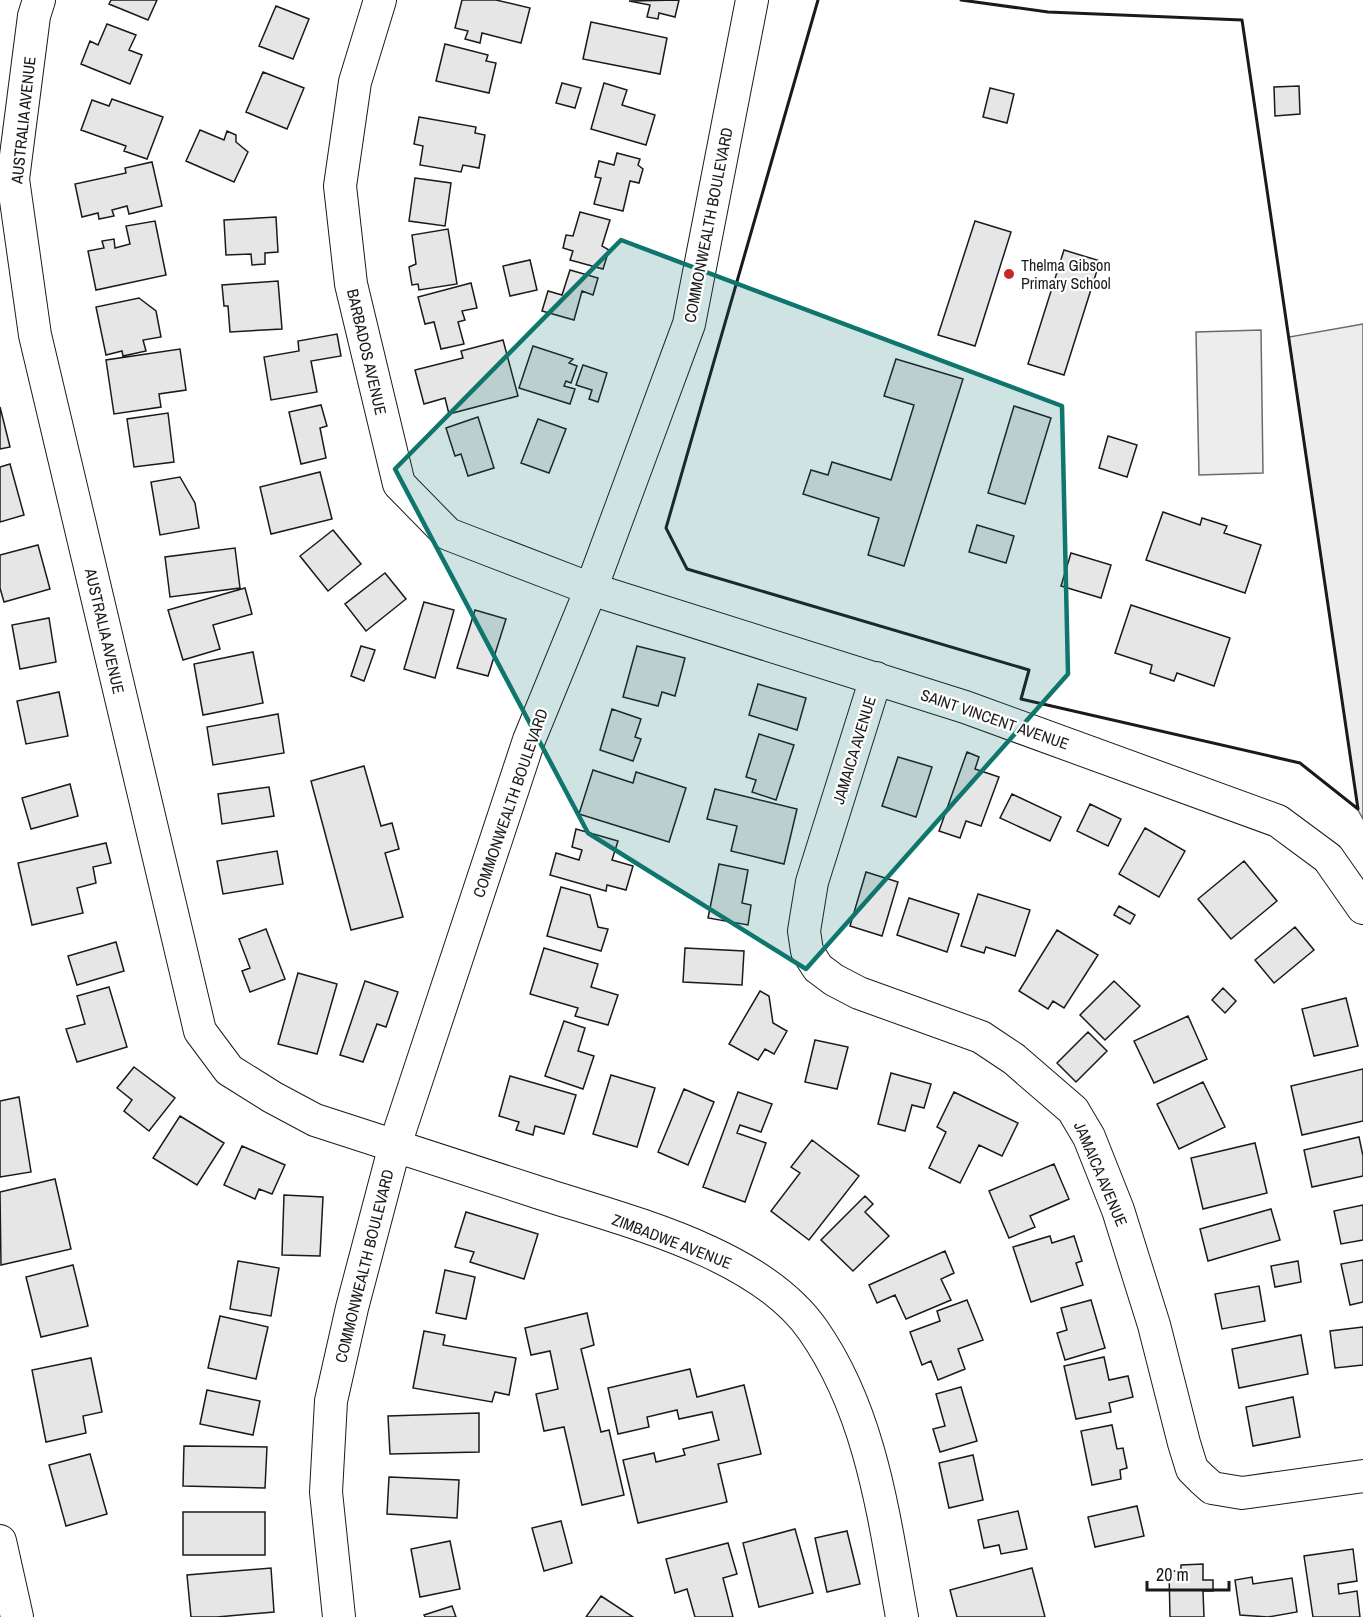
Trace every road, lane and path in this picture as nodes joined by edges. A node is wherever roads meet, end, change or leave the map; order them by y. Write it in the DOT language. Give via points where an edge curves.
graph roads {
  1 [pos="39,0"];
  2 [pos="380,0"];
  3 [pos="752,0"];
  4 [pos="591,589"];
  5 [pos="876,678"];
  6 [pos="1363,908"];
  7 [pos="395,1145"];
  8 [pos="1363,1476"];
  9 [pos="0,1541"];
  10 [pos="17,1617"];
  11 [pos="339,1617"];
  12 [pos="902,1617"];
  1 -- 7 [label="street, AUSTRALIA AVENUE" via="13,179 36,335 200,1031 229,1070 272,1097 315,1120"];
  2 -- 4 [label="street, BARBADOS AVENUE" via="355,82 340,186 351,284 399,484 448,534"];
  3 -- 4 [label="street, COMMONWEALTH BOULEVARD" via="689,324"];
  4 -- 5 [label="street, SAINT VINCENT AVENUE"];
  4 -- 7 [label="street, COMMONWEALTH BOULEVARD" via="529,740"];
  5 -- 6 [label="street, SAINT VINCENT AVENUE" via="1278,821 1328,858"];
  5 -- 8 [label="street, JAMAICA AVENUE" via="812,882 804,931 807,951 818,968 842,985 981,1037 1014,1059 1073,1110 1089,1137 1118,1210 1154,1325 1192,1469 1202,1479 1212,1488 1242,1493"];
  7 -- 11 [label="street, COMMONWEALTH BOULEVARD" via="331,1401 326,1492"];
  7 -- 12 [label="street, ZIMBADWE AVENUE" via="662,1233 719,1256 785,1297 813,1329 839,1374 861,1426 880,1497"];
  9 -- 10 [label="street"];
}
